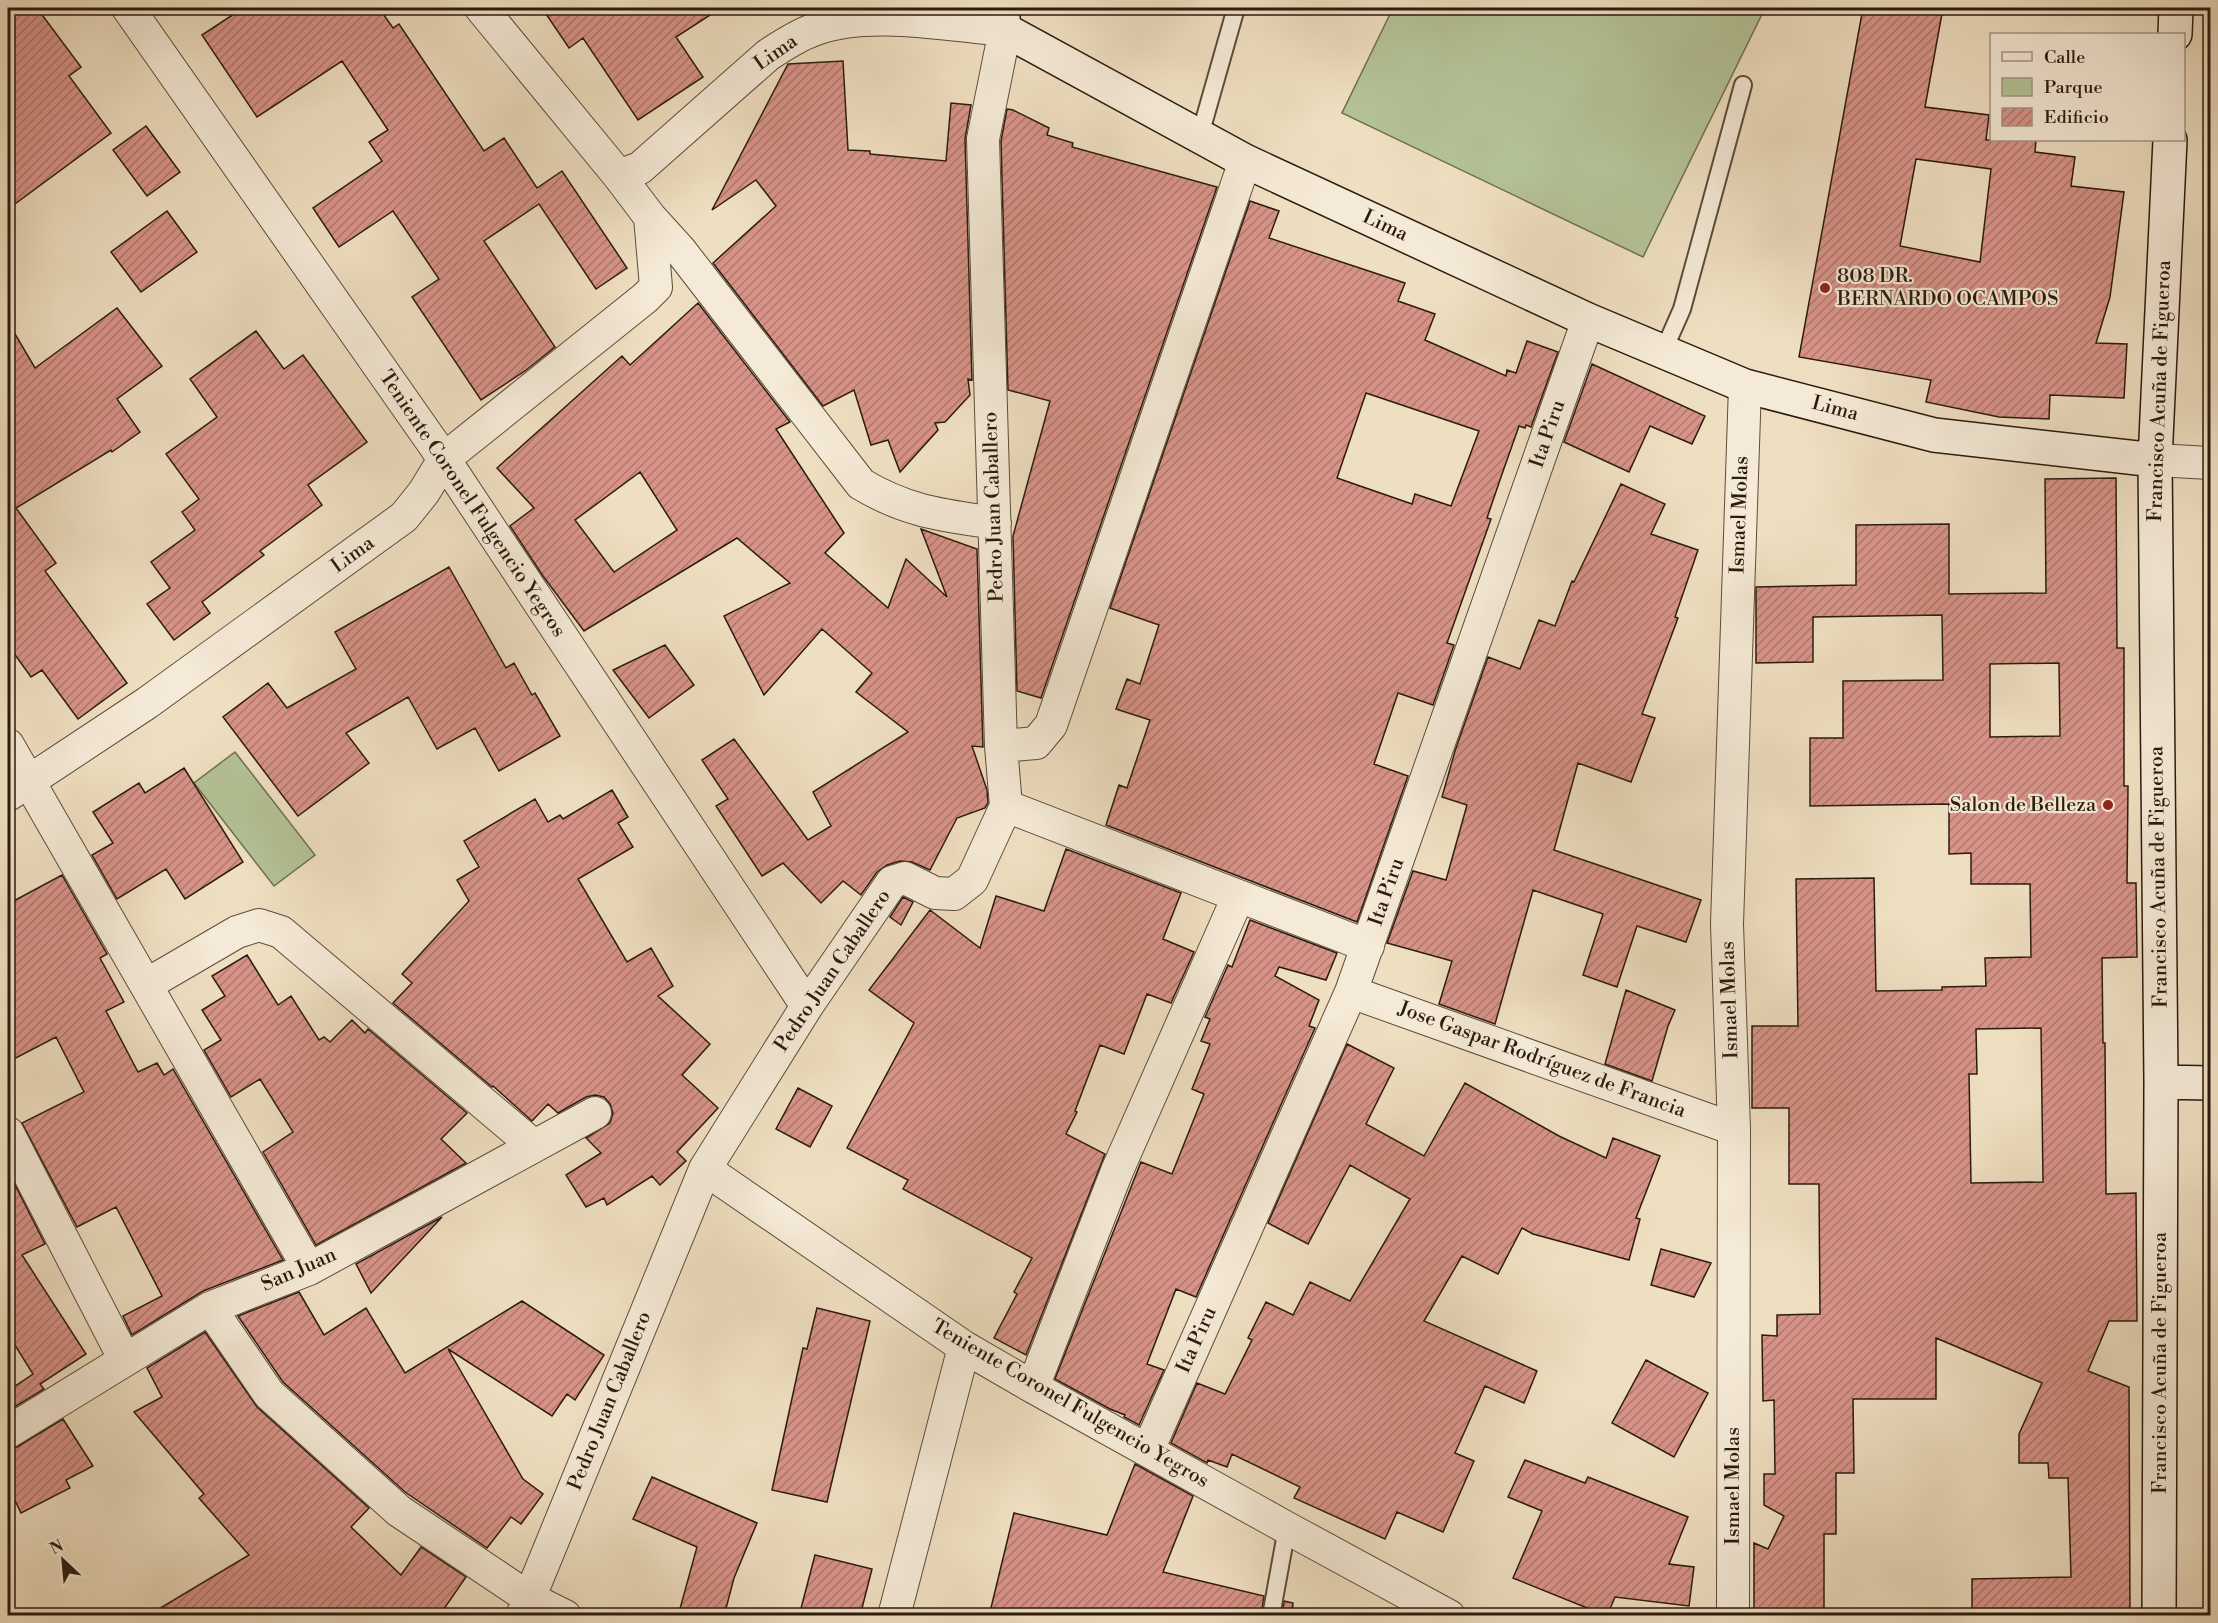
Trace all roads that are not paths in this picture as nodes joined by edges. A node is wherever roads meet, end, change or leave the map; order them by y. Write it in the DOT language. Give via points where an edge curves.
graph roads {
  1 [pos="128,8"];
  2 [pos="481,8"];
  3 [pos="1236,8"];
  4 [pos="2176,8"];
  5 [pos="1003,19"];
  6 [pos="2175,33"];
  7 [pos="1743,85"];
  8 [pos="1200,135"];
  9 [pos="2170,141"];
  10 [pos="1245,161"];
  11 [pos="619,176"];
  12 [pos="650,217"];
  13 [pos="1588,320"];
  14 [pos="1663,352"];
  15 [pos="1744,386"];
  16 [pos="444,459"];
  17 [pos="2155,460"];
  18 [pos="2211,463"];
  19 [pos="995,523"];
  20 [pos="8,745"];
  21 [pos="1001,746"];
  22 [pos="18,789"];
  23 [pos="1006,806"];
  24 [pos="1238,897"];
  25 [pos="1368,946"];
  26 [pos="146,985"];
  27 [pos="1351,992"];
  28 [pos="807,1006"];
  29 [pos="2161,1082"];
  30 [pos="2211,1083"];
  31 [pos="595,1113"];
  32 [pos="1734,1129"];
  33 [pos="8,1133"];
  34 [pos="534,1146"];
  35 [pos="705,1169"];
  36 [pos="309,1269"];
  37 [pos="210,1308"];
  38 [pos="964,1347"];
  39 [pos="125,1360"];
  40 [pos="1033,1387"];
  41 [pos="8,1432"];
  42 [pos="1149,1450"];
  43 [pos="1287,1528"];
  44 [pos="526,1607"];
  45 [pos="565,1616"];
  46 [pos="894,1616"];
  47 [pos="1271,1616"];
  48 [pos="1449,1616"];
  49 [pos="1733,1616"];
  50 [pos="2159,1616"];
  1 -- 16 [label="street, Teniente Coronel Fulgencio Yegros"];
  2 -- 11 [label="street"];
  3 -- 8 [label="lane"];
  4 -- 6 [label="street"];
  5 -- 8 [label="street, Lima"];
  5 -- 11 [label="street, Lima" via="862,20 813,30 768,55 640,168"];
  5 -- 19 [label="street, Pedro Juan Caballero" via="983,139"];
  7 -- 14 [label="lane" via="1682,309"];
  8 -- 10 [label="street, Lima"];
  9 -- 17 [label="street, Francisco Acuña de Figueroa"];
  10 -- 13 [label="street, Lima"];
  10 -- 21 [label="street" via="1051,725 1036,743"];
  11 -- 12 [label="street"];
  12 -- 16 [label="street, Lima" via="656,287"];
  12 -- 19 [label="street" via="680,250 861,484 888,500 928,513"];
  13 -- 14 [label="street, Lima"];
  13 -- 25 [label="street, Ita Piru"];
  14 -- 15 [label="street, Lima"];
  15 -- 17 [label="street, Lima" via="1934,435"];
  15 -- 32 [label="street, Ismael Molas" via="1727,924"];
  16 -- 22 [label="street, Lima" via="404,517 157,697"];
  16 -- 28 [label="street, Teniente Coronel Fulgencio Yegros"];
  17 -- 18 [label="street, Lima"];
  17 -- 29 [label="street, Francisco Acuña de Figueroa"];
  19 -- 21 [label="street, Pedro Juan Caballero"];
  20 -- 22 [label="street"];
  21 -- 23 [label="street, Pedro Juan Caballero"];
  22 -- 26 [label="street"];
  23 -- 24 [label="street"];
  23 -- 28 [label="street, Pedro Juan Caballero" via="972,880 954,894 935,893 905,878 892,882"];
  24 -- 25 [label="street"];
  24 -- 40 [label="street" via="1117,1171"];
  25 -- 27 [label="street, Ita Piru"];
  26 -- 34 [label="street" via="237,932 259,925 281,932"];
  26 -- 36 [label="street"];
  27 -- 32 [label="street, Jose Gaspar Rodríguez de Francia"];
  27 -- 42 [label="street, Ita Piru"];
  28 -- 35 [label="street, Pedro Juan Caballero"];
  29 -- 30 [label="street"];
  29 -- 50 [label="street, Francisco Acuña de Figueroa"];
  31 -- 34 [label="street, San Juan"];
  32 -- 49 [label="street, Ismael Molas"];
  33 -- 39 [label="street"];
  34 -- 36 [label="street, San Juan"];
  35 -- 38 [label="street, Teniente Coronel Fulgencio Yegros"];
  35 -- 44 [label="street, Pedro Juan Caballero"];
  36 -- 37 [label="street, San Juan"];
  37 -- 39 [label="street, San Juan"];
  37 -- 44 [label="street" via="269,1394 399,1511"];
  38 -- 40 [label="street, Teniente Coronel Fulgencio Yegros"];
  38 -- 46 [label="street"];
  39 -- 41 [label="street, San Juan"];
  40 -- 42 [label="street, Teniente Coronel Fulgencio Yegros"];
  42 -- 43 [label="street, Teniente Coronel Fulgencio Yegros"];
  43 -- 47 [label="lane"];
  43 -- 48 [label="street, Teniente Coronel Fulgencio Yegros"];
  44 -- 45 [label="street"];
}
